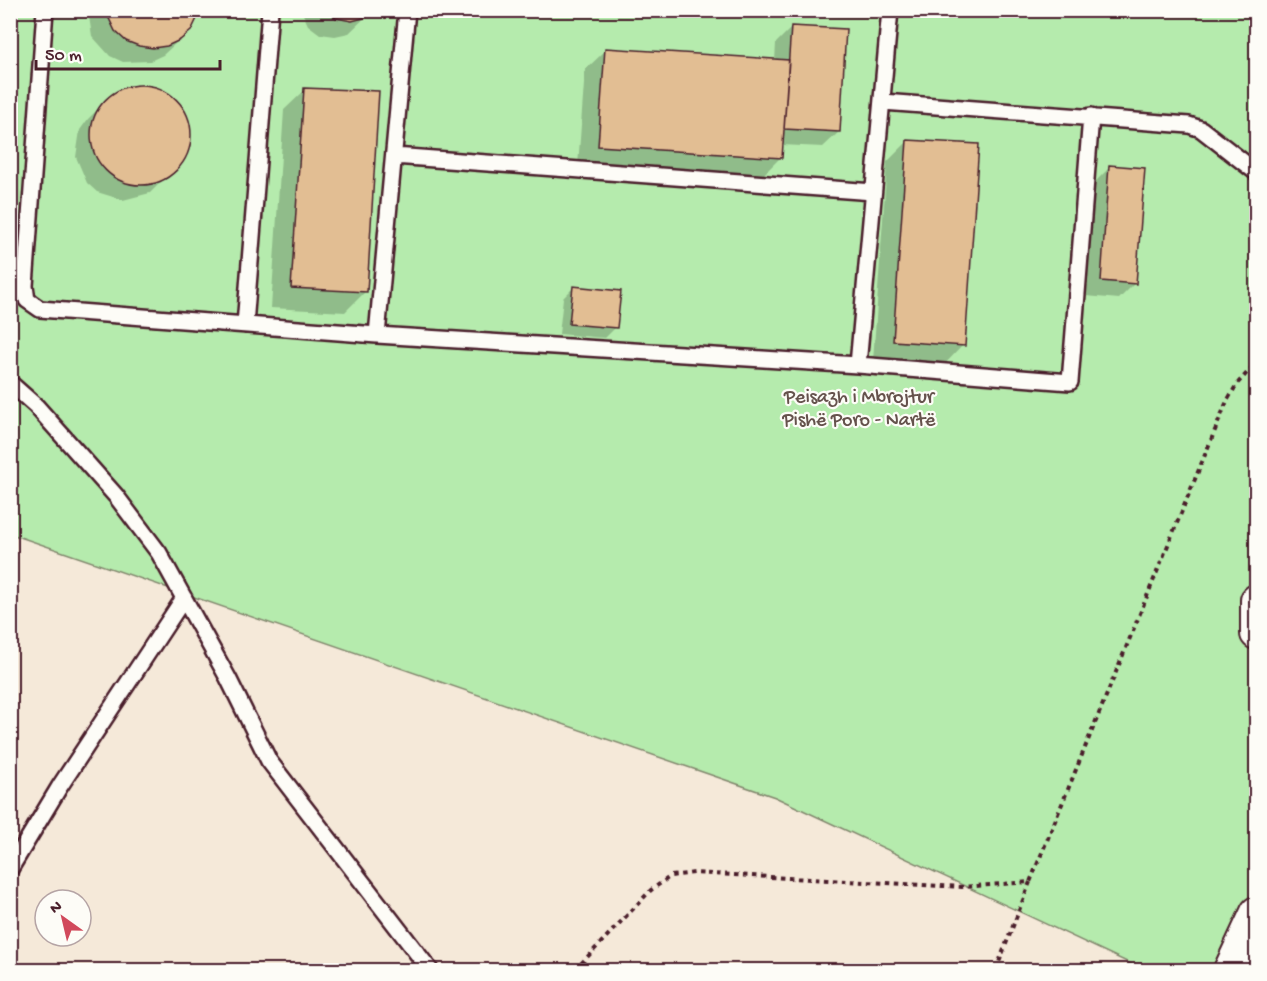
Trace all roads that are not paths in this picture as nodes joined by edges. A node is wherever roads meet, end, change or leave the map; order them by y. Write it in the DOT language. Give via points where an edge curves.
graph roads {
  1 [pos="45,10"];
  2 [pos="270,10"];
  3 [pos="407,10"];
  4 [pos="890,10"];
  5 [pos="883,102"];
  6 [pos="1091,116"];
  7 [pos="394,156"];
  8 [pos="1257,172"];
  9 [pos="873,192"];
  10 [pos="245,325"];
  11 [pos="377,335"];
  12 [pos="858,365"];
  13 [pos="10,383"];
  14 [pos="184,598"];
  15 [pos="1257,600"];
  16 [pos="1257,634"];
  17 [pos="10,869"];
  18 [pos="1257,912"];
  19 [pos="430,970"];
  20 [pos="1229,970"];
  1 -- 10 [label="lane" via="27,300 40,309"];
  2 -- 10 [label="lane"];
  3 -- 7 [label="lane"];
  4 -- 5 [label="lane"];
  5 -- 6 [label="lane"];
  5 -- 9 [label="lane"];
  6 -- 8 [label="lane" via="1190,125 1201,129"];
  6 -- 12 [label="lane" via="1070,382"];
  7 -- 9 [label="lane"];
  7 -- 11 [label="lane"];
  9 -- 12 [label="lane"];
  10 -- 11 [label="lane"];
  11 -- 12 [label="lane"];
  13 -- 14 [label="lane" via="36,406 116,496 159,553"];
  14 -- 17 [label="lane"];
  14 -- 19 [label="lane" via="269,761"];
  15 -- 16 [label="street"];
  18 -- 20 [label="street"];
}
